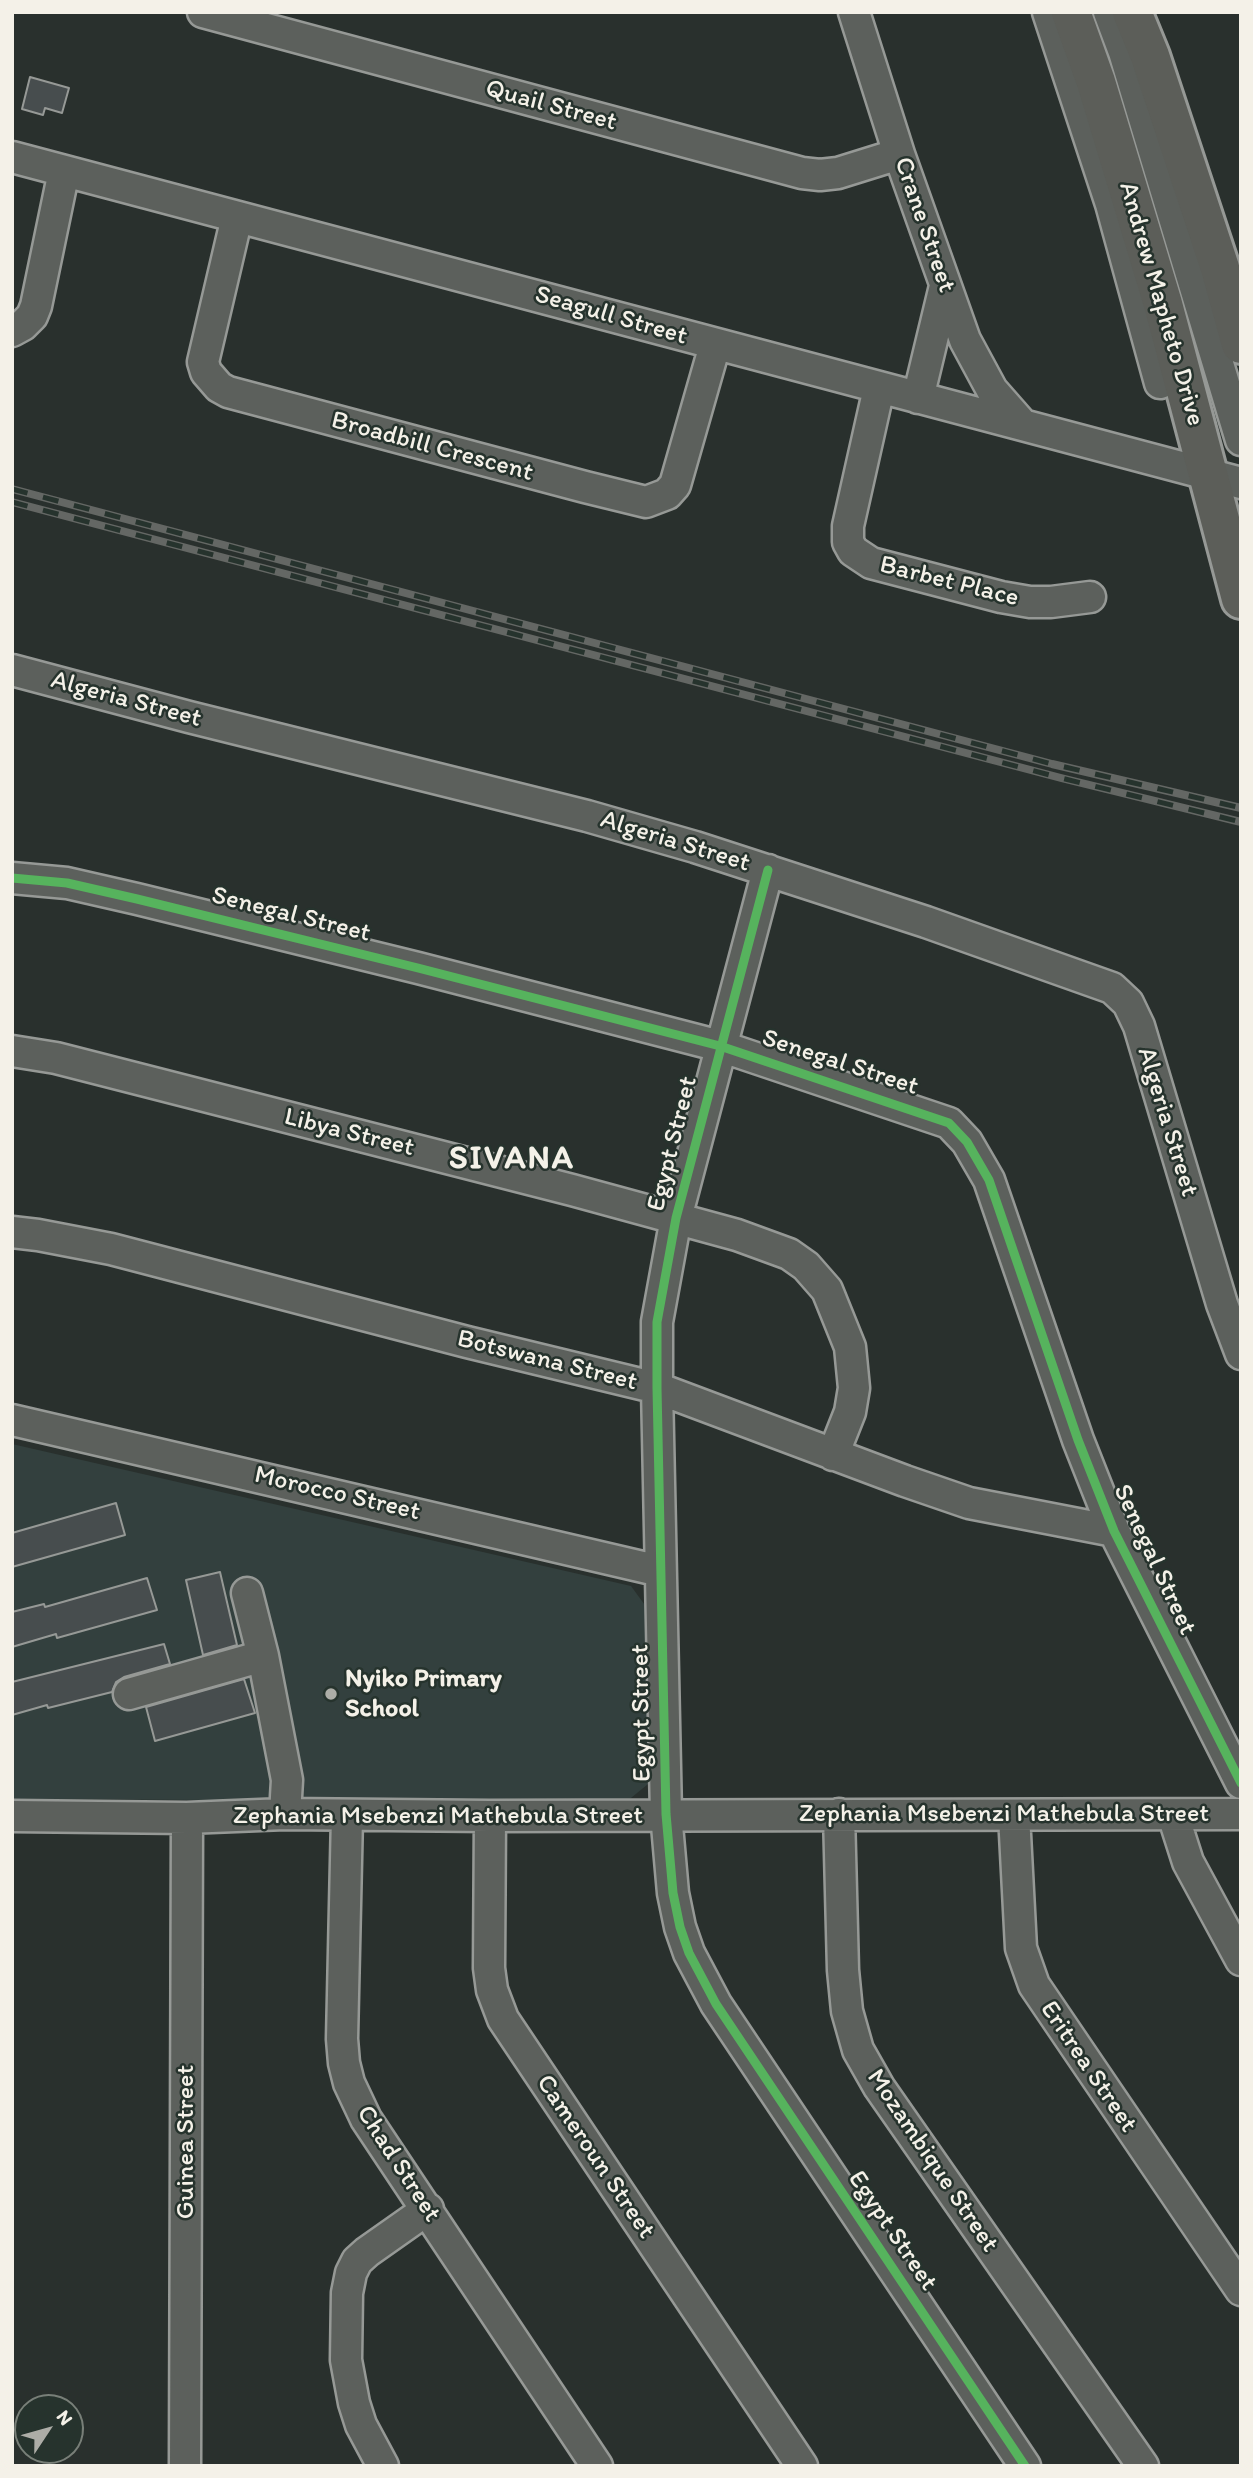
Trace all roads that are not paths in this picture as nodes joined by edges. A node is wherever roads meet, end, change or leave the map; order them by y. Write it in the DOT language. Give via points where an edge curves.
graph roads {
  1 [pos="203,12"];
  2 [pos="854,12"];
  3 [pos="1048,12"];
  4 [pos="1071,12"];
  5 [pos="1087,12"];
  6 [pos="1109,12"];
  7 [pos="1132,12"];
  8 [pos="900,154"];
  9 [pos="12,157"];
  10 [pos="64,171"];
  11 [pos="237,217"];
  12 [pos="945,286"];
  13 [pos="12,331"];
  14 [pos="1241,344"];
  15 [pos="715,345"];
  16 [pos="1160,383"];
  17 [pos="879,388"];
  18 [pos="918,398"];
  19 [pos="1021,423"];
  20 [pos="1241,440"];
  21 [pos="1227,480"];
  22 [pos="1241,527"];
  23 [pos="1090,597"];
  24 [pos="1241,598"];
  25 [pos="12,670"];
  26 [pos="768,870"];
  27 [pos="12,878"];
  28 [pos="720,1046"];
  29 [pos="12,1051"];
  30 [pos="676,1218"];
  31 [pos="12,1232"];
  32 [pos="1241,1354"];
  33 [pos="657,1388"];
  34 [pos="12,1420"];
  35 [pos="833,1455"];
  36 [pos="1114,1531"];
  37 [pos="660,1571"];
  38 [pos="247,1593"];
  39 [pos="263,1656"];
  40 [pos="129,1694"];
  41 [pos="1241,1783"];
  42 [pos="285,1814"];
  43 [pos="666,1814"];
  44 [pos="839,1814"];
  45 [pos="1241,1814"];
  46 [pos="1014,1815"];
  47 [pos="1173,1815"];
  48 [pos="12,1816"];
  49 [pos="347,1816"];
  50 [pos="490,1816"];
  51 [pos="187,1818"];
  52 [pos="1241,1959"];
  53 [pos="428,2209"];
  54 [pos="1241,2290"];
  55 [pos="185,2466"];
  56 [pos="383,2466"];
  57 [pos="597,2466"];
  58 [pos="802,2466"];
  59 [pos="1025,2466"];
  60 [pos="1143,2466"];
  1 -- 8 [label="street, Quail Street" via="803,173 838,173"];
  2 -- 8 [label="street, Crane Street"];
  3 -- 16 [label="street" via="1111,204"];
  4 -- 21 [label="main road, Andrew Mapheto Drive"];
  5 -- 21 [label="street"];
  6 -- 20 [label="street"];
  7 -- 14 [label="main road" via="1220,268"];
  8 -- 12 [label="street, Crane Street"];
  9 -- 10 [label="street, Seagull Street"];
  10 -- 11 [label="street, Seagull Street"];
  10 -- 13 [label="street" via="36,306 23,326"];
  11 -- 15 [label="street, Seagull Street"];
  11 -- 15 [label="street, Broadbill Crescent" via="203,362 211,381 228,392 519,470 646,502 667,494 681,471"];
  12 -- 18 [label="street"];
  12 -- 19 [label="street, Crane Street" via="980,371"];
  15 -- 17 [label="street, Seagull Street"];
  17 -- 18 [label="street, Seagull Street"];
  17 -- 23 [label="street, Barbet Place" via="848,526 853,551 872,563 1000,597 1051,602"];
  18 -- 19 [label="street, Seagull Street"];
  19 -- 21 [label="street, Seagull Street"];
  21 -- 22 [label="street"];
  21 -- 24 [label="main road, Andrew Mapheto Drive"];
  25 -- 26 [label="street, Algeria Street" via="587,816"];
  26 -- 28 [label="street, Egypt Street"];
  26 -- 32 [label="street, Algeria Street" via="1080,975 1121,995 1139,1026"];
  27 -- 28 [label="street, Senegal Street" via="67,883 137,899"];
  28 -- 30 [label="street, Egypt Street"];
  28 -- 36 [label="street, Senegal Street" via="949,1123 967,1142 989,1180"];
  29 -- 30 [label="street, Libya Street" via="56,1058"];
  30 -- 33 [label="street, Egypt Street" via="659,1309"];
  30 -- 35 [label="street, Libya Street" via="789,1254 827,1290 854,1371 850,1412"];
  31 -- 33 [label="street, Botswana Street" via="111,1249"];
  33 -- 35 [label="street, Botswana Street"];
  33 -- 37 [label="street, Egypt Street"];
  34 -- 37 [label="street, Morocco Street"];
  35 -- 36 [label="street, Botswana Street" via="969,1503"];
  36 -- 41 [label="street, Senegal Street"];
  37 -- 43 [label="street, Egypt Street"];
  38 -- 39 [label="street"];
  39 -- 40 [label="street"];
  39 -- 42 [label="street" via="287,1780"];
  42 -- 49 [label="street, Zephania Msebenzi Mathebula Street"];
  42 -- 51 [label="street, Zephania Msebenzi Mathebula Street"];
  43 -- 44 [label="street, Zephania Msebenzi Mathebula Street"];
  43 -- 50 [label="street, Zephania Msebenzi Mathebula Street"];
  43 -- 59 [label="street, Egypt Street" via="680,1927 711,1996"];
  44 -- 46 [label="street, Zephania Msebenzi Mathebula Street"];
  44 -- 60 [label="street, Mozambique Street" via="843,1970 847,2011 858,2050 878,2087"];
  45 -- 47 [label="street, Zephania Msebenzi Mathebula Street"];
  46 -- 47 [label="street, Zephania Msebenzi Mathebula Street"];
  46 -- 54 [label="street, Eritrea Street" via="1021,1948 1034,1985"];
  47 -- 52 [label="street" via="1188,1862"];
  48 -- 51 [label="street, Zephania Msebenzi Mathebula Street"];
  49 -- 50 [label="street, Zephania Msebenzi Mathebula Street"];
  49 -- 53 [label="street, Chad Street" via="344,2063 366,2119"];
  50 -- 58 [label="street, Cameroun Street" via="489,1968 503,2019"];
  51 -- 55 [label="street, Guinea Street"];
  53 -- 56 [label="street" via="357,2261 347,2293 346,2360 354,2403"];
  53 -- 57 [label="street, Chad Street"];
}
